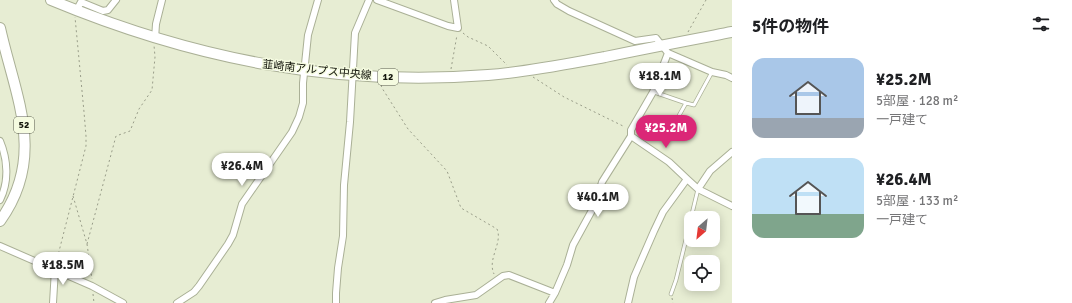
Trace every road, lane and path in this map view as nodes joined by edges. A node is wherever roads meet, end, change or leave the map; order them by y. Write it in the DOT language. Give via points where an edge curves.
graph roads {
  1 [pos="51,0"];
  2 [pos="116,0"];
  3 [pos="162,0"];
  4 [pos="318,0"];
  5 [pos="369,0"];
  6 [pos="377,0"];
  7 [pos="454,0"];
  8 [pos="554,0"];
  9 [pos="706,0"];
  10 [pos="78,4"];
  11 [pos="0,28"];
  12 [pos="458,28"];
  13 [pos="732,32"];
  14 [pos="155,39"];
  15 [pos="687,40"];
  16 [pos="666,50"];
  17 [pos="507,66"];
  18 [pos="530,70"];
  19 [pos="304,71"];
  20 [pos="712,72"];
  21 [pos="353,76"];
  22 [pos="380,77"];
  23 [pos="451,78"];
  24 [pos="732,78"];
  25 [pos="653,92"];
  26 [pos="686,103"];
  27 [pos="672,128"];
  28 [pos="631,133"];
  29 [pos="0,141"];
  30 [pos="732,152"];
  31 [pos="687,179"];
  32 [pos="698,189"];
  33 [pos="73,195"];
  34 [pos="0,200"];
  35 [pos="732,206"];
  36 [pos="693,211"];
  37 [pos="0,221"];
  38 [pos="88,244"];
  39 [pos="0,246"];
  40 [pos="684,247"];
  41 [pos="55,269"];
  42 [pos="497,280"];
  43 [pos="92,286"];
  44 [pos="555,293"];
  45 [pos="671,294"];
  46 [pos="53,303"];
  47 [pos="94,303"];
  48 [pos="123,303"];
  49 [pos="177,303"];
  50 [pos="336,303"];
  51 [pos="435,303"];
  52 [pos="550,303"];
  53 [pos="628,303"];
  1 -- 10 [label="main road, 韮崎南アルプス中央線 / 12"];
  2 -- 10 [label="street" via="103,12"];
  3 -- 14 [label="street"];
  4 -- 19 [label="street" via="308,35"];
  5 -- 21 [label="street" via="355,34"];
  6 -- 12 [label="street"];
  7 -- 12 [label="street"];
  8 -- 16 [label="street" via="569,11 635,41 656,38"];
  9 -- 15 [label="path" via="687,34"];
  10 -- 14 [label="main road, 韮崎南アルプス中央線 / 12" via="119,27"];
  10 -- 33 [label="path" via="74,18 86,146"];
  11 -- 37 [label="main road, 52" via="20,103 25,146 20,180 14,198"];
  12 -- 17 [label="path" via="468,37 488,46"];
  12 -- 23 [label="path"];
  13 -- 15 [label="main road, 韮崎南アルプス中央線 / 12"];
  14 -- 19 [label="main road, 韮崎南アルプス中央線 / 12" via="249,62"];
  14 -- 38 [label="path" via="152,90 139,109 130,132 116,136"];
  15 -- 16 [label="main road, 韮崎南アルプス中央線 / 12"];
  16 -- 18 [label="main road, 韮崎南アルプス中央線 / 12"];
  16 -- 20 [label="street"];
  16 -- 25 [label="street"];
  18 -- 23 [label="main road, 韮崎南アルプス中央線 / 12"];
  18 -- 28 [label="path" via="538,82"];
  19 -- 21 [label="main road, 韮崎南アルプス中央線 / 12"];
  19 -- 49 [label="street" via="303,103 292,132 242,204 228,244 194,292"];
  20 -- 24 [label="street"];
  20 -- 26 [label="lane" via="694,105"];
  21 -- 22 [label="main road, 韮崎南アルプス中央線 / 12"];
  21 -- 50 [label="street"];
  22 -- 23 [label="main road, 韮崎南アルプス中央線 / 12"];
  22 -- 42 [label="path" via="382,88 408,129 447,171 461,208 496,229 499,234 491,266"];
  25 -- 26 [label="lane"];
  25 -- 28 [label="street"];
  26 -- 27 [label="lane"];
  28 -- 31 [label="street" via="670,162"];
  28 -- 44 [label="street" via="602,182 596,203 573,245"];
  29 -- 34 [label="street" via="7,180"];
  30 -- 32 [label="street" via="710,171"];
  31 -- 32 [label="street"];
  31 -- 53 [label="street" via="663,212 634,277"];
  32 -- 35 [label="street"];
  32 -- 36 [label="lane"];
  33 -- 38 [label="path"];
  33 -- 41 [label="path"];
  38 -- 43 [label="path"];
  39 -- 41 [label="street"];
  40 -- 45 [label="lane"];
  41 -- 43 [label="street"];
  41 -- 46 [label="street"];
  42 -- 44 [label="street" via="508,275"];
  42 -- 51 [label="street" via="476,295"];
  43 -- 47 [label="path"];
  43 -- 48 [label="street"];
  44 -- 52 [label="street"];
}
